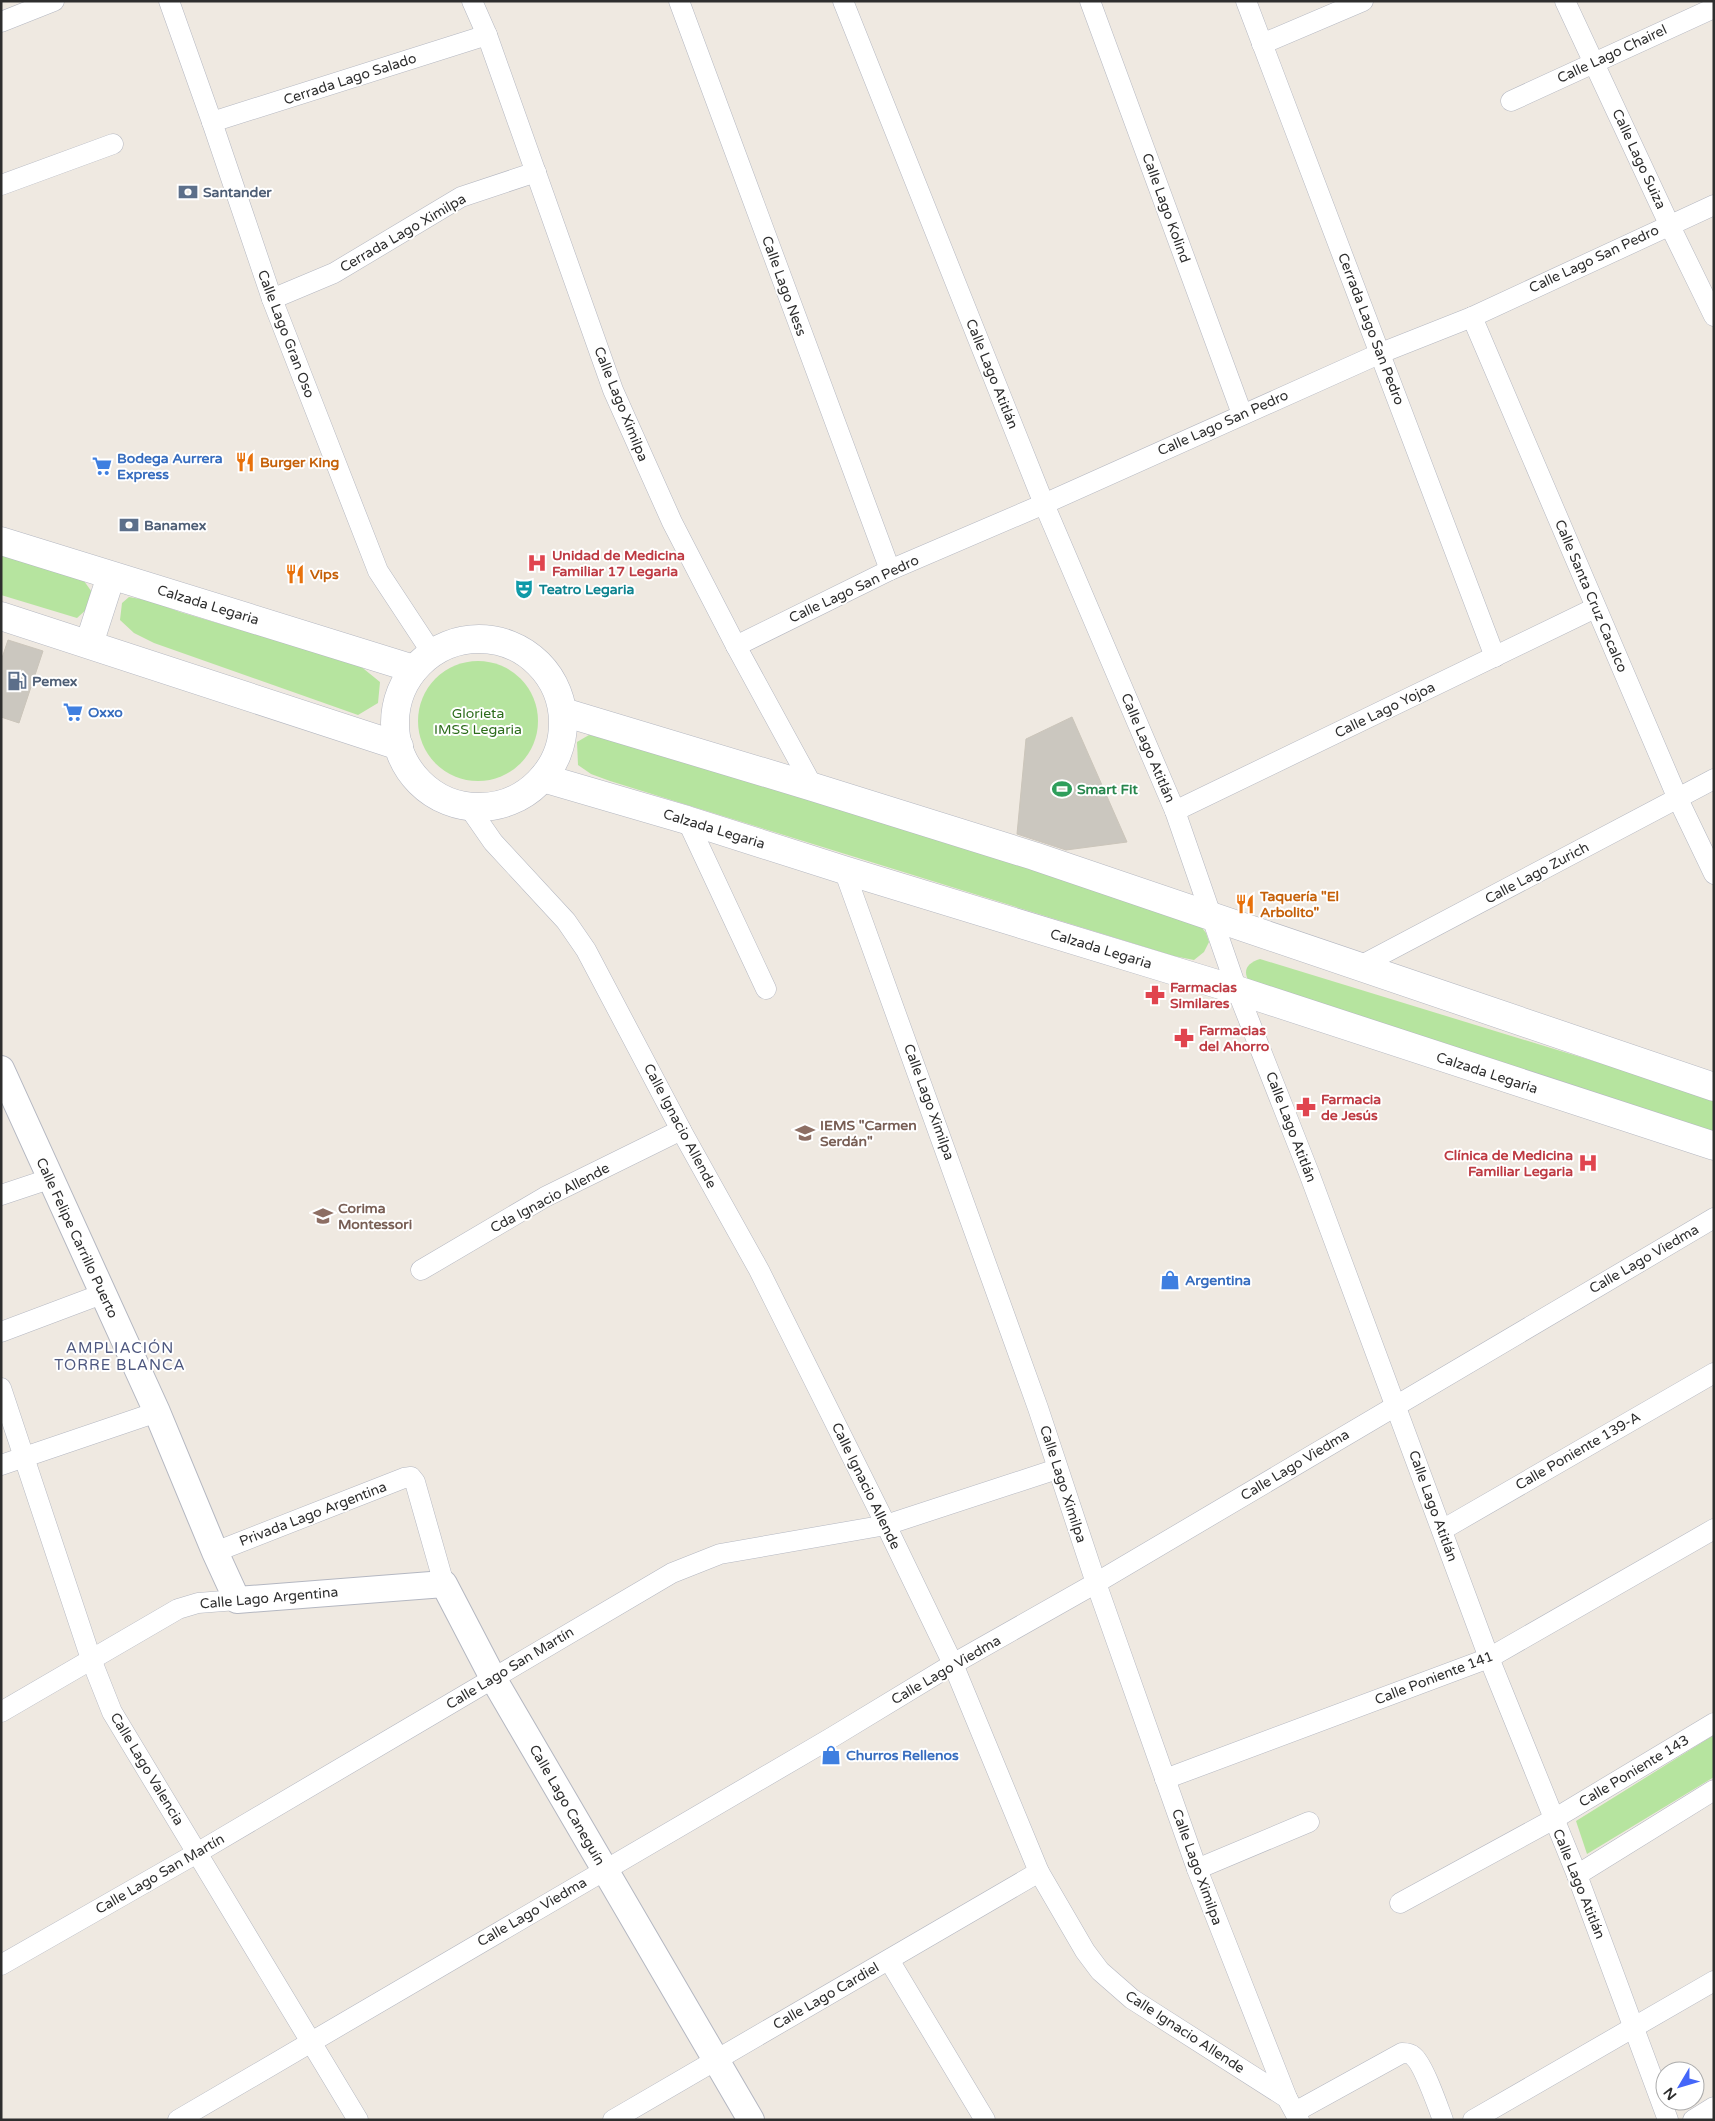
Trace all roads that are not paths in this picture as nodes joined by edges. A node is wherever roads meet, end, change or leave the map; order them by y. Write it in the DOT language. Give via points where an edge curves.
graph roads {
  1 [pos="54,1"];
  2 [pos="169,1"];
  3 [pos="472,1"];
  4 [pos="679,1"];
  5 [pos="843,1"];
  6 [pos="1090,1"];
  7 [pos="1246,1"];
  8 [pos="1363,1"];
  9 [pos="1565,1"];
  10 [pos="1714,8"];
  11 [pos="1,22"];
  12 [pos="487,35"];
  13 [pos="1262,44"];
  14 [pos="1594,62"];
  15 [pos="1511,101"];
  16 [pos="212,122"];
  17 [pos="113,144"];
  18 [pos="536,172"];
  19 [pos="1,185"];
  20 [pos="1714,205"];
  21 [pos="1669,224"];
  22 [pos="272,299"];
  23 [pos="1472,316"];
  24 [pos="1714,316"];
  25 [pos="1381,353"];
  26 [pos="1242,414"];
  27 [pos="1044,504"];
  28 [pos="1,541"];
  29 [pos="890,570"];
  30 [pos="111,576"];
  31 [pos="1595,608"];
  32 [pos="1,616"];
  33 [pos="89,644"];
  34 [pos="736,646"];
  35 [pos="1495,657"];
  36 [pos="423,661"];
  37 [pos="563,712"];
  38 [pos="399,746"];
  39 [pos="543,778"];
  40 [pos="1714,779"];
  41 [pos="814,787"];
  42 [pos="1678,799"];
  43 [pos="468,806"];
  44 [pos="1175,811"];
  45 [pos="687,820"];
  46 [pos="844,870"];
  47 [pos="1714,874"];
  48 [pos="1212,915"];
  49 [pos="1360,966"];
  50 [pos="766,988"];
  51 [pos="1237,990"];
  52 [pos="1,1070"];
  53 [pos="1714,1087"];
  54 [pos="681,1130"];
  55 [pos="1714,1146"];
  56 [pos="49,1178"];
  57 [pos="1,1195"];
  58 [pos="1714,1218"];
  59 [pos="421,1270"];
  60 [pos="102,1294"];
  61 [pos="1,1332"];
  62 [pos="1714,1372"];
  63 [pos="1,1388"];
  64 [pos="1396,1405"];
  65 [pos="156,1412"];
  66 [pos="24,1457"];
  67 [pos="1,1465"];
  68 [pos="1057,1469"];
  69 [pos="411,1477"];
  70 [pos="886,1525"];
  71 [pos="1714,1529"];
  72 [pos="1442,1530"];
  73 [pos="214,1552"];
  74 [pos="444,1584"];
  75 [pos="1096,1584"];
  76 [pos="237,1600"];
  77 [pos="1489,1658"];
  78 [pos="91,1659"];
  79 [pos="953,1664"];
  80 [pos="493,1678"];
  81 [pos="1,1712"];
  82 [pos="1714,1723"];
  83 [pos="1165,1779"];
  84 [pos="1714,1790"];
  85 [pos="1554,1819"];
  86 [pos="1309,1822"];
  87 [pos="198,1853"];
  88 [pos="1197,1868"];
  89 [pos="605,1869"];
  90 [pos="1039,1872"];
  91 [pos="1577,1875"];
  92 [pos="1400,1903"];
  93 [pos="888,1960"];
  94 [pos="1,1965"];
  95 [pos="1714,1981"];
  96 [pos="1635,2027"];
  97 [pos="312,2042"];
  98 [pos="717,2059"];
  99 [pos="1714,2107"];
  100 [pos="1294,2110"];
  101 [pos="178,2120"];
  102 [pos="358,2120"];
  103 [pos="613,2120"];
  104 [pos="751,2120"];
  105 [pos="985,2120"];
  106 [pos="1443,2120"];
  107 [pos="1473,2120"];
  108 [pos="1668,2120"];
  109 [pos="1693,2120"];
  1 -- 11 [label="street"];
  2 -- 16 [label="street, Calle Lago Gran Oso"];
  3 -- 12 [label="street, Calle Lago Ximilpa"];
  4 -- 29 [label="street, Calle Lago Ness"];
  5 -- 27 [label="street, Calle Lago Atitlán"];
  6 -- 26 [label="street, Calle Lago Kolind"];
  7 -- 13 [label="street, Cerrada Lago San Pedro"];
  8 -- 13 [label="street"];
  9 -- 14 [label="street, Calle Lago Suiza"];
  10 -- 14 [label="street, Calle Lago Chairel"];
  12 -- 16 [label="street, Cerrada Lago Salado"];
  12 -- 18 [label="street, Calle Lago Ximilpa"];
  13 -- 25 [label="street, Cerrada Lago San Pedro"];
  14 -- 15 [label="street, Calle Lago Chairel"];
  14 -- 21 [label="street, Calle Lago Suiza"];
  16 -- 22 [label="street, Calle Lago Gran Oso"];
  17 -- 19 [label="street"];
  18 -- 22 [label="street, Cerrada Lago Ximilpa" via="461,197 334,273"];
  18 -- 34 [label="street, Calle Lago Ximilpa" via="613,390 672,522"];
  20 -- 21 [label="street, Calle Lago San Pedro"];
  21 -- 23 [label="street, Calle Lago San Pedro"];
  21 -- 24 [label="street, Calle Lago Suiza"];
  22 -- 36 [label="street, Calle Lago Gran Oso" via="378,571"];
  23 -- 25 [label="street, Calle Lago San Pedro"];
  23 -- 31 [label="street, Calle Santa Cruz Cacalco"];
  25 -- 26 [label="street, Calle Lago San Pedro"];
  25 -- 35 [label="street, Cerrada Lago San Pedro"];
  26 -- 27 [label="street, Calle Lago San Pedro"];
  27 -- 29 [label="street, Calle Lago San Pedro"];
  27 -- 44 [label="street, Calle Lago Atitlán"];
  28 -- 30 [label="main road, Calzada Legaria"];
  29 -- 34 [label="street, Calle Lago San Pedro"];
  30 -- 33 [label="main road"];
  30 -- 36 [label="main road, Calzada Legaria"];
  31 -- 35 [label="street, Calle Lago Yojoa"];
  31 -- 42 [label="street, Calle Santa Cruz Cacalco"];
  32 -- 33 [label="main road"];
  33 -- 38 [label="main road"];
  34 -- 41 [label="street, Calle Lago Ximilpa"];
  35 -- 44 [label="street, Calle Lago Yojoa"];
  36 -- 37 [label="main road" via="454,642 478,638 502,642 524,652 543,668 556,688"];
  36 -- 38 [label="main road" via="405,683 399,698 396,714"];
  37 -- 39 [label="main road" via="560,748"];
  37 -- 41 [label="main road"];
  38 -- 43 [label="main road" via="409,768 425,786 445,799"];
  39 -- 43 [label="main road" via="521,796 496,805"];
  39 -- 45 [label="main road, Calzada Legaria"];
  40 -- 42 [label="street, Calle Lago Zurich"];
  41 -- 48 [label="main road"];
  42 -- 47 [label="street, Calle Santa Cruz Cacalco"];
  42 -- 49 [label="street, Calle Lago Zurich"];
  43 -- 54 [label="street, Calle Ignacio Allende" via="492,842 566,921 586,950"];
  44 -- 48 [label="street, Calle Lago Atitlán"];
  45 -- 46 [label="main road, Calzada Legaria"];
  45 -- 50 [label="street"];
  46 -- 51 [label="main road, Calzada Legaria"];
  46 -- 68 [label="street, Calle Lago Ximilpa" via="983,1252"];
  48 -- 49 [label="main road"];
  48 -- 51 [label="street, Calle Lago Atitlán"];
  49 -- 53 [label="main road"];
  51 -- 55 [label="main road, Calzada Legaria"];
  51 -- 64 [label="street, Calle Lago Atitlán"];
  52 -- 56 [label="street, Calle Felipe Carrillo Puerto"];
  54 -- 59 [label="street, Cda Ignacio Allende" via="545,1197"];
  54 -- 70 [label="street, Calle Ignacio Allende" via="759,1270"];
  56 -- 57 [label="street"];
  56 -- 60 [label="street, Calle Felipe Carrillo Puerto"];
  58 -- 64 [label="street, Calle Lago Viedma"];
  60 -- 61 [label="street"];
  60 -- 65 [label="street, Calle Felipe Carrillo Puerto"];
  62 -- 72 [label="street, Calle Poniente 139-A"];
  63 -- 66 [label="street, Calle Lago Valencia"];
  64 -- 72 [label="street, Calle Lago Atitlán"];
  64 -- 75 [label="street, Calle Lago Viedma"];
  65 -- 66 [label="street"];
  65 -- 73 [label="street, Calle Felipe Carrillo Puerto"];
  66 -- 67 [label="street"];
  66 -- 78 [label="street, Calle Lago Valencia"];
  68 -- 70 [label="street, Calle Lago San Martín"];
  68 -- 75 [label="street, Calle Lago Ximilpa"];
  69 -- 73 [label="street, Privada Lago Argentina"];
  69 -- 74 [label="street, Calle Lago Caneguín"];
  70 -- 79 [label="street, Calle Ignacio Allende"];
  70 -- 80 [label="street, Calle Lago San Martín" via="720,1554 672,1573"];
  71 -- 77 [label="street, Calle Poniente 141"];
  72 -- 77 [label="street, Calle Lago Atitlán"];
  73 -- 76 [label="street, Calle Felipe Carrillo Puerto"];
  74 -- 76 [label="street, Calle Lago Argentina"];
  74 -- 80 [label="street, Calle Lago Caneguín"];
  75 -- 79 [label="street, Calle Lago Viedma"];
  75 -- 83 [label="street, Calle Lago Ximilpa"];
  76 -- 78 [label="street, Calle Lago Argentina" via="198,1603 178,1609"];
  77 -- 83 [label="street, Calle Poniente 141"];
  77 -- 85 [label="street, Calle Lago Atitlán"];
  78 -- 81 [label="street, Calle Lago Argentina"];
  78 -- 87 [label="street, Calle Lago Valencia" via="112,1712"];
  79 -- 89 [label="street, Calle Lago Viedma"];
  79 -- 90 [label="street, Calle Ignacio Allende"];
  80 -- 87 [label="street, Calle Lago San Martín"];
  80 -- 89 [label="street, Calle Lago Caneguín"];
  82 -- 85 [label="street, Calle Poniente 143"];
  83 -- 88 [label="street, Calle Lago Ximilpa"];
  84 -- 91 [label="street"];
  85 -- 91 [label="street, Calle Lago Atitlán"];
  85 -- 92 [label="street, Calle Poniente 143"];
  86 -- 88 [label="street"];
  87 -- 94 [label="street, Calle Lago San Martín"];
  87 -- 97 [label="street, Calle Lago Valencia"];
  88 -- 100 [label="street, Calle Lago Ximilpa"];
  89 -- 97 [label="street, Calle Lago Viedma"];
  89 -- 98 [label="street, Calle Lago Caneguín"];
  90 -- 93 [label="street, Calle Lago Cardiel"];
  90 -- 100 [label="street, Calle Ignacio Allende" via="1100,1971 1132,1999"];
  91 -- 96 [label="street, Calle Lago Atitlán"];
  93 -- 98 [label="street, Calle Lago Cardiel"];
  93 -- 105 [label="street"];
  95 -- 96 [label="street"];
  96 -- 107 [label="street"];
  96 -- 108 [label="street, Calle Lago Atitlán"];
  97 -- 101 [label="street, Calle Lago Viedma"];
  97 -- 102 [label="street, Calle Lago Valencia"];
  98 -- 103 [label="street, Calle Lago Cardiel"];
  98 -- 104 [label="street, Calle Lago Caneguín"];
  99 -- 109 [label="street"];
  100 -- 106 [label="street" via="1407,2053 1414,2056 1420,2065"];
}
